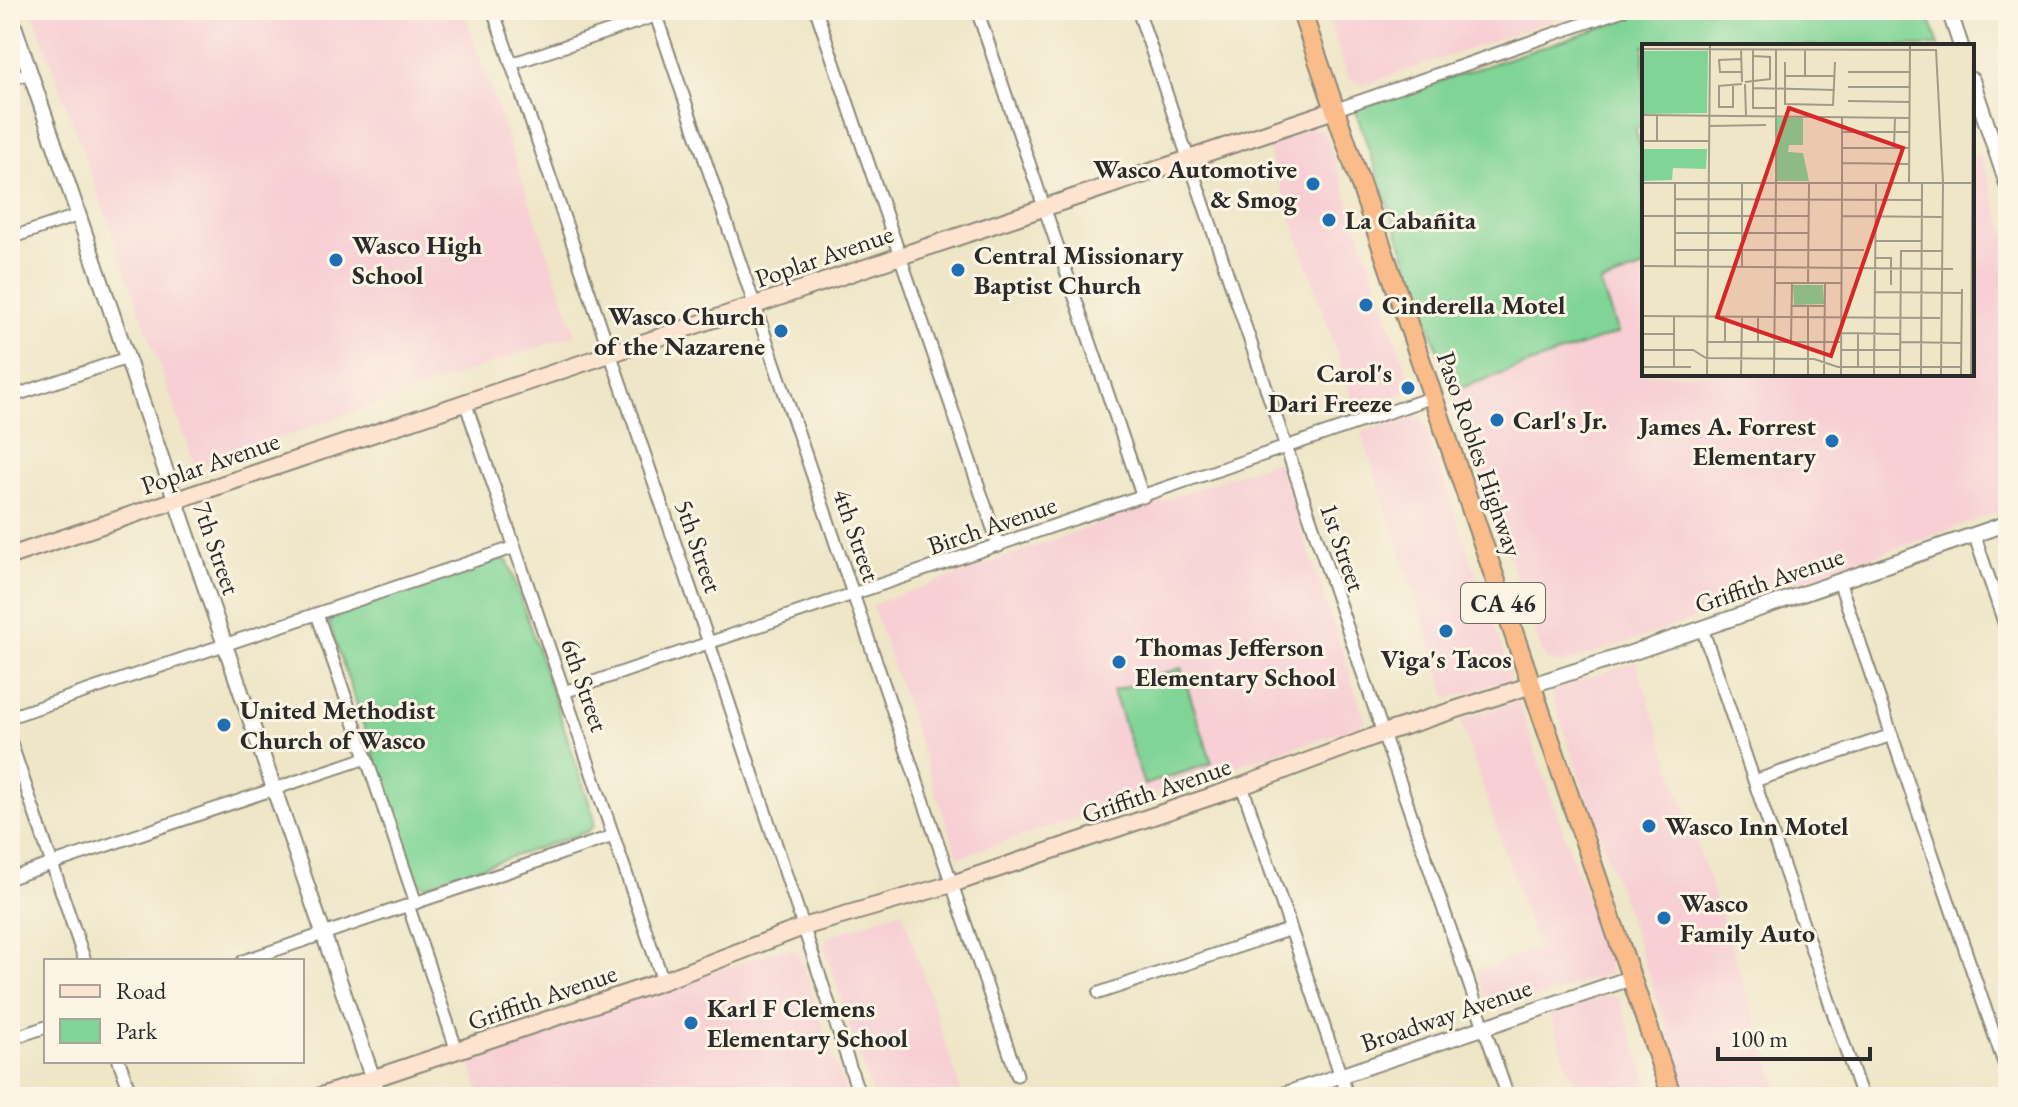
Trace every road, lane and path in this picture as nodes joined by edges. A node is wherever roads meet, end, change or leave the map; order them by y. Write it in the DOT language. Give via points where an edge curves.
graph roads {
  1 [pos="493,10"];
  2 [pos="673,10"];
  3 [pos="816,10"];
  4 [pos="977,10"];
  5 [pos="1138,10"];
  6 [pos="1301,10"];
  7 [pos="1623,10"];
  8 [pos="1949,10"];
  9 [pos="655,13"];
  10 [pos="10,14"];
  11 [pos="1960,44"];
  12 [pos="511,64"];
  13 [pos="30,73"];
  14 [pos="10,79"];
  15 [pos="1974,86"];
  16 [pos="1334,110"];
  17 [pos="1189,159"];
  18 [pos="2008,187"];
  19 [pos="1045,208"];
  20 [pos="79,215"];
  21 [pos="10,238"];
  22 [pos="900,256"];
  23 [pos="755,305"];
  24 [pos="610,354"];
  25 [pos="127,358"];
  26 [pos="10,397"];
  27 [pos="1433,397"];
  28 [pos="465,402"];
  29 [pos="1286,446"];
  30 [pos="1143,497"];
  31 [pos="176,500"];
  32 [pos="2008,523"];
  33 [pos="1974,534"];
  34 [pos="999,546"];
  35 [pos="515,547"];
  36 [pos="10,556"];
  37 [pos="1839,581"];
  38 [pos="854,594"];
  39 [pos="317,614"];
  40 [pos="1702,628"];
  41 [pos="2008,634"];
  42 [pos="709,643"];
  43 [pos="225,645"];
  44 [pos="1532,685"];
  45 [pos="564,692"];
  46 [pos="10,717"];
  47 [pos="1383,733"];
  48 [pos="1892,735"];
  49 [pos="10,740"];
  50 [pos="366,758"];
  51 [pos="1754,781"];
  52 [pos="1242,786"];
  53 [pos="274,789"];
  54 [pos="613,836"];
  55 [pos="52,864"];
  56 [pos="10,878"];
  57 [pos="952,884"];
  58 [pos="412,904"];
  59 [pos="803,927"];
  60 [pos="1291,929"];
  61 [pos="324,934"];
  62 [pos="84,959"];
  63 [pos="249,959"];
  64 [pos="1631,978"];
  65 [pos="663,981"];
  66 [pos="1099,993"];
  67 [pos="1485,1027"];
  68 [pos="44,1028"];
  69 [pos="2008,1029"];
  70 [pos="1994,1034"];
  71 [pos="10,1039"];
  72 [pos="457,1051"];
  73 [pos="120,1063"];
  74 [pos="1017,1075"];
  75 [pos="1341,1075"];
  76 [pos="2008,1075"];
  77 [pos="373,1079"];
  78 [pos="132,1097"];
  79 [pos="318,1097"];
  80 [pos="379,1097"];
  81 [pos="860,1097"];
  82 [pos="1277,1097"];
  83 [pos="1348,1097"];
  84 [pos="1508,1097"];
  85 [pos="1672,1097"];
  86 [pos="1862,1097"];
  1 -- 12 [label="street, 5th Street"];
  2 -- 9 [label="street"];
  3 -- 22 [label="street"];
  4 -- 19 [label="street"];
  5 -- 17 [label="street, 1st Street"];
  6 -- 16 [label="highway, Paso Robles Highway / CA 46"];
  7 -- 16 [label="street"];
  8 -- 11 [label="street"];
  9 -- 12 [label="street"];
  9 -- 23 [label="street, 4th Street"];
  10 -- 13 [label="street, 7th Street"];
  12 -- 24 [label="street, 5th Street"];
  13 -- 14 [label="street"];
  13 -- 20 [label="street, 7th Street"];
  15 -- 18 [label="street"];
  16 -- 17 [label="main road, Poplar Avenue"];
  16 -- 27 [label="highway, Paso Robles Highway / CA 46"];
  17 -- 19 [label="main road, Poplar Avenue"];
  17 -- 29 [label="street, 1st Street"];
  19 -- 22 [label="main road, Poplar Avenue"];
  19 -- 30 [label="street"];
  20 -- 21 [label="street"];
  20 -- 25 [label="street, 7th Street"];
  22 -- 23 [label="main road, Poplar Avenue"];
  22 -- 34 [label="street"];
  23 -- 24 [label="main road, Poplar Avenue"];
  23 -- 38 [label="street, 4th Street"];
  24 -- 28 [label="main road, Poplar Avenue"];
  24 -- 42 [label="street, 5th Street"];
  25 -- 26 [label="street"];
  25 -- 31 [label="street, 7th Street"];
  27 -- 29 [label="street, Birch Avenue"];
  27 -- 44 [label="highway, Paso Robles Highway / CA 46"];
  28 -- 31 [label="main road, Poplar Avenue"];
  28 -- 35 [label="street, 6th Street"];
  29 -- 30 [label="street, Birch Avenue"];
  29 -- 47 [label="street, 1st Street"];
  30 -- 34 [label="street, Birch Avenue"];
  31 -- 36 [label="main road, Poplar Avenue"];
  31 -- 43 [label="street, 7th Street"];
  32 -- 33 [label="street, Griffith Avenue"];
  33 -- 37 [label="street, Griffith Avenue"];
  33 -- 41 [label="street"];
  34 -- 38 [label="street, Birch Avenue"];
  35 -- 39 [label="street"];
  35 -- 45 [label="street, 6th Street"];
  37 -- 40 [label="street, Griffith Avenue"];
  37 -- 48 [label="street"];
  38 -- 42 [label="street, Birch Avenue"];
  38 -- 57 [label="street, 4th Street"];
  39 -- 43 [label="street"];
  39 -- 50 [label="street"];
  40 -- 44 [label="street, Griffith Avenue"];
  40 -- 51 [label="street"];
  42 -- 45 [label="street, Birch Avenue"];
  42 -- 59 [label="street, 5th Street"];
  43 -- 46 [label="street"];
  43 -- 53 [label="street, 7th Street"];
  44 -- 47 [label="main road, Griffith Avenue"];
  44 -- 64 [label="highway, Paso Robles Highway / CA 46"];
  45 -- 54 [label="street, 6th Street"];
  47 -- 52 [label="main road, Griffith Avenue"];
  47 -- 67 [label="street, 1st Street"];
  48 -- 51 [label="street"];
  48 -- 70 [label="street"];
  49 -- 55 [label="street"];
  50 -- 53 [label="street"];
  50 -- 58 [label="street"];
  51 -- 86 [label="street"];
  52 -- 57 [label="main road, Griffith Avenue"];
  52 -- 60 [label="street"];
  53 -- 55 [label="street"];
  53 -- 61 [label="street, 7th Street"];
  54 -- 58 [label="street"];
  54 -- 65 [label="street, 6th Street"];
  55 -- 56 [label="street"];
  55 -- 62 [label="street"];
  57 -- 59 [label="main road, Griffith Avenue"];
  57 -- 74 [label="street, 4th Street"];
  58 -- 61 [label="street"];
  58 -- 72 [label="street"];
  59 -- 65 [label="main road, Griffith Avenue"];
  59 -- 81 [label="street, 5th Street"];
  60 -- 66 [label="street"];
  60 -- 75 [label="street"];
  61 -- 63 [label="street"];
  61 -- 77 [label="street, 7th Street"];
  64 -- 67 [label="street, Broadway Avenue"];
  64 -- 85 [label="highway, Paso Robles Highway / CA 46"];
  65 -- 72 [label="main road, Griffith Avenue"];
  67 -- 75 [label="street, Broadway Avenue"];
  67 -- 84 [label="street, 1st Street"];
  68 -- 71 [label="street"];
  69 -- 70 [label="street"];
  70 -- 76 [label="street"];
  72 -- 77 [label="main road, Griffith Avenue"];
  73 -- 78 [label="street"];
  75 -- 82 [label="street, Broadway Avenue"];
  75 -- 83 [label="street"];
  77 -- 79 [label="main road, Griffith Avenue"];
  77 -- 80 [label="street, 7th Street"];
}
